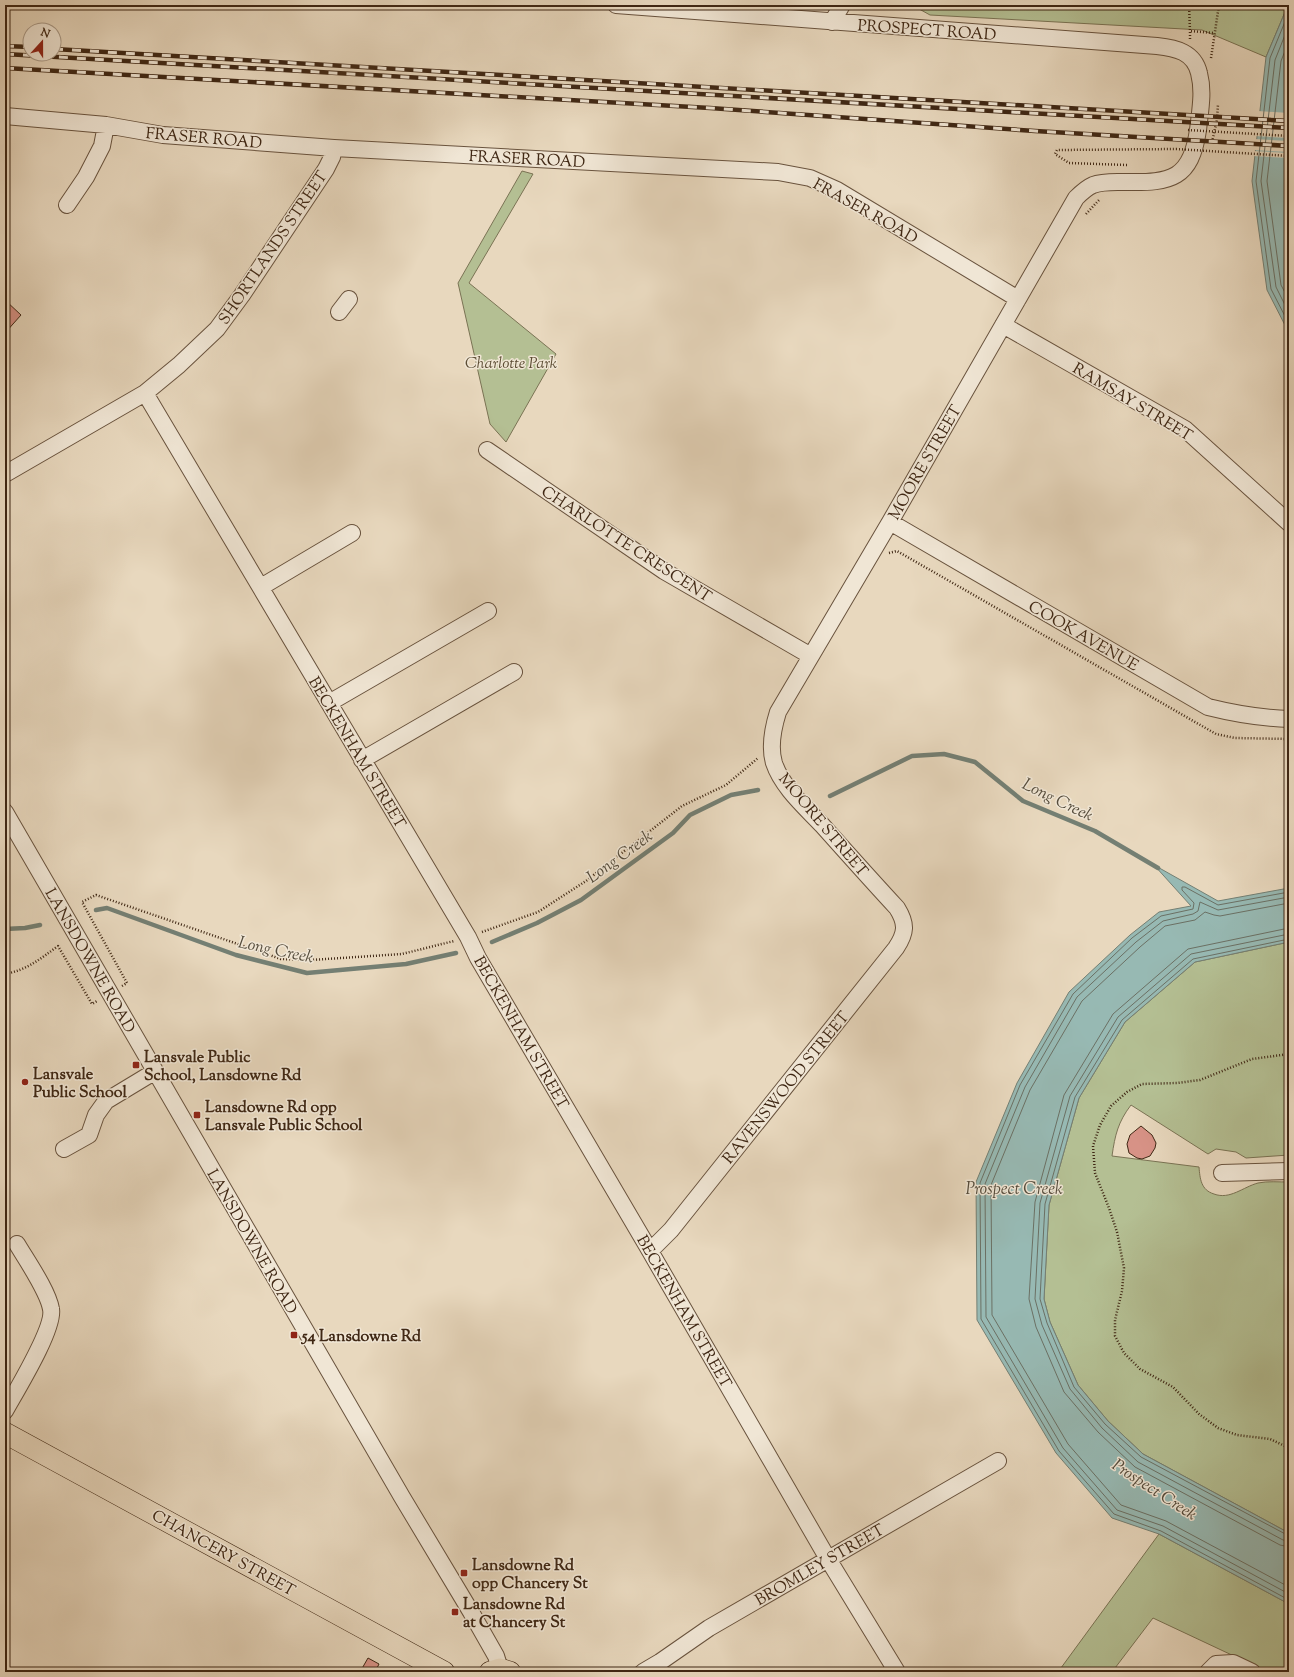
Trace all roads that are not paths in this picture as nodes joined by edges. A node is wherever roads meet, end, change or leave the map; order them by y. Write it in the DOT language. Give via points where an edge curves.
graph roads {
  1 [pos="616,5"];
  2 [pos="842,5"];
  3 [pos="832,22"];
  4 [pos="1189,55"];
  5 [pos="5,116"];
  6 [pos="106,125"];
  7 [pos="334,148"];
  8 [pos="67,205"];
  9 [pos="349,299"];
  10 [pos="1018,299"];
  11 [pos="338,312"];
  12 [pos="1003,325"];
  13 [pos="145,393"];
  14 [pos="486,450"];
  15 [pos="5,474"];
  16 [pos="890,522"];
  17 [pos="1289,523"];
  18 [pos="352,533"];
  19 [pos="261,587"];
  20 [pos="488,611"];
  21 [pos="811,656"];
  22 [pos="514,672"];
  23 [pos="329,703"];
  24 [pos="1289,718"];
  25 [pos="362,760"];
  26 [pos="5,812"];
  27 [pos="903,917"];
  28 [pos="154,1072"];
  29 [pos="64,1150"];
  30 [pos="1289,1171"];
  31 [pos="1222,1173"];
  32 [pos="17,1244"];
  33 [pos="650,1250"];
  34 [pos="5,1411"];
  35 [pos="5,1433"];
  36 [pos="998,1461"];
  37 [pos="828,1558"];
  38 [pos="500,1671"];
  39 [pos="444,1672"];
  40 [pos="642,1672"];
  41 [pos="897,1672"];
  42 [pos="1208,1672"];
  43 [pos="1252,1672"];
  1 -- 3 [label="street, PROSPECT ROAD"];
  2 -- 3 [label="street"];
  3 -- 4 [label="street, PROSPECT ROAD" via="1157,46 1178,49"];
  4 -- 10 [label="street, MOORE STREET" via="1199,70 1201,103 1196,146 1187,165 1166,180 1104,182 1084,190 1076,198"];
  5 -- 6 [label="street, FRASER ROAD"];
  6 -- 7 [label="street, FRASER ROAD" via="163,135"];
  6 -- 8 [label="street" via="102,146 86,177"];
  7 -- 10 [label="street, FRASER ROAD" via="778,172 810,178 837,190"];
  7 -- 13 [label="street, SHORTLANDS STREET" via="326,169 242,296 217,329 180,365"];
  9 -- 11 [label="street"];
  10 -- 12 [label="street, MOORE STREET"];
  12 -- 16 [label="street, MOORE STREET"];
  12 -- 17 [label="street, RAMSAY STREET" via="1185,429"];
  13 -- 15 [label="street, SHORTLANDS STREET"];
  13 -- 19 [label="street, BECKENHAM STREET"];
  14 -- 21 [label="street, CHARLOTTE CRESCENT" via="664,571"];
  16 -- 21 [label="street, MOORE STREET"];
  16 -- 24 [label="street, COOK AVENUE" via="1208,707 1261,718"];
  18 -- 19 [label="street"];
  19 -- 23 [label="street, BECKENHAM STREET"];
  20 -- 23 [label="street"];
  21 -- 27 [label="street, MOORE STREET" via="778,712 772,741 774,762 790,789"];
  22 -- 25 [label="street"];
  23 -- 25 [label="street, BECKENHAM STREET"];
  25 -- 33 [label="street, BECKENHAM STREET"];
  26 -- 28 [label="street, LANSDOWNE ROAD"];
  27 -- 33 [label="street, RAVENSWOOD STREET" via="903,938 896,948 671,1230"];
  28 -- 29 [label="street" via="106,1101 96,1115 89,1135"];
  28 -- 38 [label="street, LANSDOWNE ROAD" via="471,1612 496,1656"];
  30 -- 31 [label="street"];
  32 -- 34 [label="street" via="47,1297 52,1315 48,1332"];
  33 -- 37 [label="street, BECKENHAM STREET"];
  35 -- 39 [label="main road, CHANCERY STREET"];
  36 -- 37 [label="street, BROMLEY STREET"];
  37 -- 40 [label="street, BROMLEY STREET" via="709,1628"];
  37 -- 41 [label="street, BECKENHAM STREET"];
  42 -- 43 [label="street" via="1216,1664 1233,1663"];
}
